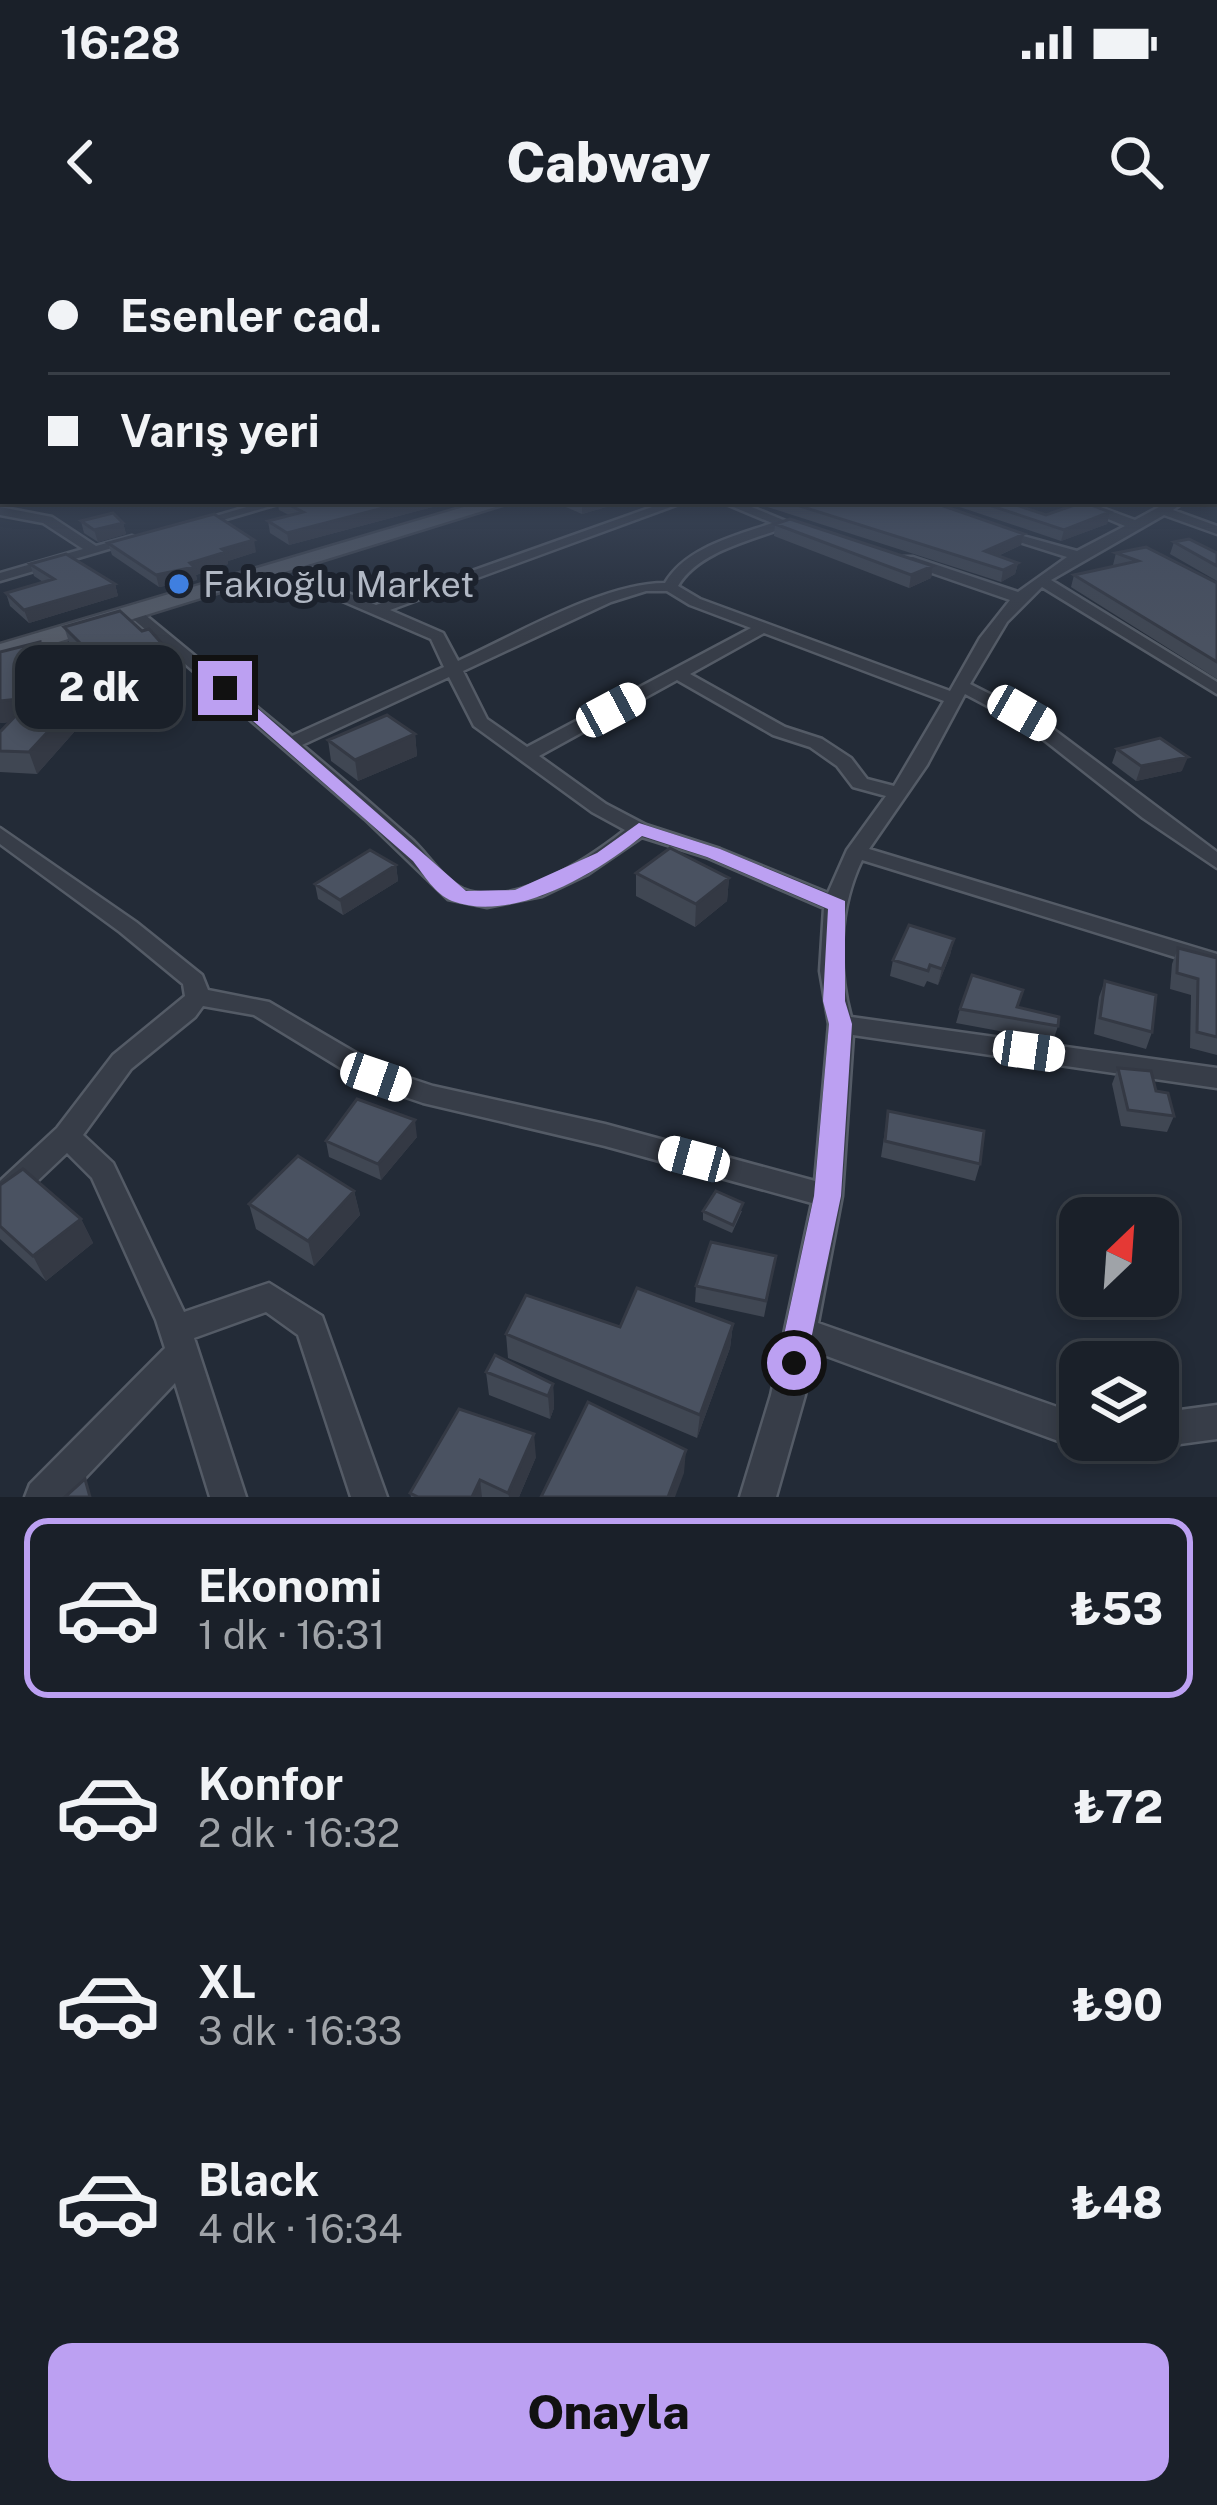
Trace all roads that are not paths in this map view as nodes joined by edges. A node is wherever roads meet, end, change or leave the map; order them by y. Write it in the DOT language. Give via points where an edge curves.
graph roads {
  1 [pos="51,523"];
  2 [pos="198,523"];
  3 [pos="401,523"];
  4 [pos="433,523"];
  5 [pos="620,523"];
  6 [pos="785,523"];
  7 [pos="1108,523"];
  8 [pos="1149,523"];
  9 [pos="984,525"];
  10 [pos="177,528"];
  11 [pos="806,529"];
  12 [pos="156,534"];
  13 [pos="1131,536"];
  14 [pos="93,550"];
  15 [pos="891,554"];
  16 [pos="1082,557"];
  17 [pos="302,562"];
  18 [pos="0,577"];
  19 [pos="1041,580"];
  20 [pos="670,586"];
  21 [pos="1020,598"];
  22 [pos="376,610"];
  23 [pos="133,612"];
  24 [pos="764,627"];
  25 [pos="0,640"];
  26 [pos="0,652"];
  27 [pos="452,669"];
  28 [pos="678,674"];
  29 [pos="1217,689"];
  30 [pos="960,693"];
  31 [pos="291,743"];
  32 [pos="530,754"];
  33 [pos="899,794"];
  34 [pos="639,829"];
  35 [pos="0,834"];
  36 [pos="860,853"];
  37 [pos="1217,862"];
  38 [pos="838,906"];
  39 [pos="1217,962"];
  40 [pos="197,997"];
  41 [pos="841,1024"];
  42 [pos="1217,1078"];
  43 [pos="67,1136"];
  44 [pos="828,1196"];
  45 [pos="0,1199"];
  46 [pos="800,1331"];
  47 [pos="179,1341"];
  48 [pos="1217,1422"];
  49 [pos="1059,1424"];
  50 [pos="1179,1427"];
  51 [pos="44,1497"];
  52 [pos="228,1497"];
  53 [pos="369,1497"];
  54 [pos="758,1497"];
  1 -- 14 [label="street"];
  2 -- 10 [label="street"];
  3 -- 25 [label="main road"];
  4 -- 17 [label="main road"];
  5 -- 22 [label="street"];
  6 -- 11 [label="street"];
  6 -- 20 [label="street" via="694,560"];
  7 -- 13 [label="street"];
  8 -- 13 [label="street"];
  9 -- 16 [label="street"];
  12 -- 14 [label="street"];
  13 -- 16 [label="street"];
  14 -- 18 [label="street"];
  15 -- 21 [label="street"];
  16 -- 19 [label="street"];
  17 -- 22 [label="street" via="315,584"];
  17 -- 23 [label="main road"];
  19 -- 21 [label="street"];
  19 -- 29 [label="street"];
  20 -- 24 [label="street"];
  20 -- 27 [label="street" via="606,599"];
  21 -- 30 [label="street"];
  22 -- 27 [label="street" via="437,636"];
  23 -- 26 [label="main road"];
  23 -- 31 [label="street"];
  24 -- 28 [label="street"];
  24 -- 30 [label="street"];
  27 -- 31 [label="street"];
  27 -- 32 [label="street" via="481,722"];
  28 -- 32 [label="street"];
  28 -- 33 [label="street" via="779,731 816,742 860,783"];
  30 -- 33 [label="street"];
  30 -- 37 [label="street" via="998,699 1046,727"];
  31 -- 34 [label="street" via="460,896 519,896 604,857"];
  32 -- 34 [label="street"];
  33 -- 36 [label="street"];
  34 -- 38 [label="street"];
  35 -- 40 [label="street" via="194,981"];
  36 -- 38 [label="street"];
  36 -- 39 [label="street"];
  38 -- 41 [label="street" via="834,1001"];
  40 -- 43 [label="street" via="122,1062"];
  40 -- 44 [label="street" via="260,1008 376,1077 432,1096"];
  41 -- 42 [label="street"];
  41 -- 44 [label="street"];
  43 -- 45 [label="street"];
  43 -- 47 [label="street" via="103,1172"];
  44 -- 46 [label="street"];
  46 -- 49 [label="street"];
  46 -- 54 [label="street"];
  47 -- 51 [label="street"];
  47 -- 52 [label="street"];
  47 -- 53 [label="street" via="269,1297 311,1326"];
  48 -- 50 [label="street"];
}
